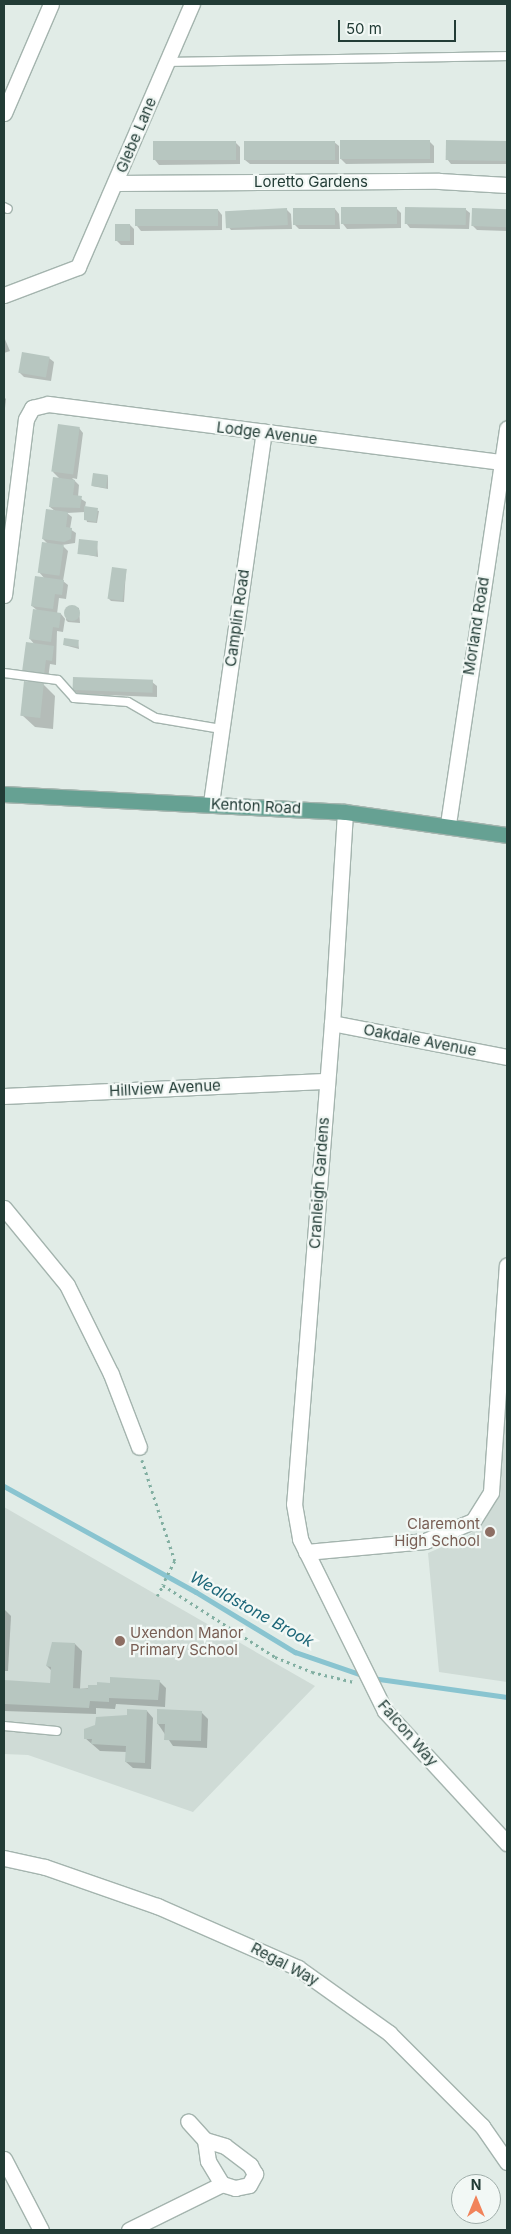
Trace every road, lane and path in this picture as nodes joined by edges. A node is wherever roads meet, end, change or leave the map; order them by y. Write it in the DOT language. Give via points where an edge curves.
graph roads {
  1 [pos="51,4"];
  2 [pos="192,4"];
  3 [pos="507,56"];
  4 [pos="169,62"];
  5 [pos="4,113"];
  6 [pos="116,182"];
  7 [pos="507,185"];
  8 [pos="4,295"];
  9 [pos="507,428"];
  10 [pos="264,432"];
  11 [pos="502,462"];
  12 [pos="4,595"];
  13 [pos="4,673"];
  14 [pos="221,729"];
  15 [pos="4,794"];
  16 [pos="211,803"];
  17 [pos="345,812"];
  18 [pos="448,824"];
  19 [pos="507,835"];
  20 [pos="332,1023"];
  21 [pos="507,1057"];
  22 [pos="327,1081"];
  23 [pos="4,1096"];
  24 [pos="4,1208"];
  25 [pos="507,1266"];
  26 [pos="504,1371"];
  27 [pos="139,1447"];
  28 [pos="306,1552"];
  29 [pos="162,1585"];
  30 [pos="156,1596"];
  31 [pos="372,1687"];
  32 [pos="4,1726"];
  33 [pos="57,1731"];
  34 [pos="507,1843"];
  35 [pos="4,1858"];
  36 [pos="188,2121"];
  37 [pos="205,2140"];
  38 [pos="4,2159"];
  39 [pos="507,2162"];
  40 [pos="222,2184"];
  41 [pos="41,2230"];
  42 [pos="129,2230"];
  1 -- 5 [label="street"];
  2 -- 4 [label="street, Glebe Lane"];
  3 -- 4 [label="lane"];
  4 -- 6 [label="street, Glebe Lane"];
  6 -- 7 [label="street, Loretto Gardens" via="439,181"];
  6 -- 8 [label="street, Glebe Lane" via="78,266"];
  9 -- 11 [label="street, Morland Road"];
  10 -- 11 [label="street, Lodge Avenue"];
  10 -- 12 [label="street, Lodge Avenue" via="48,404 32,408 26,419"];
  10 -- 14 [label="street, Camplin Road"];
  11 -- 18 [label="street, Morland Road"];
  13 -- 14 [label="lane" via="58,680 74,698 128,702 156,718"];
  14 -- 16 [label="street, Camplin Road"];
  15 -- 16 [label="main road, Kenton Road"];
  16 -- 17 [label="main road, Kenton Road"];
  17 -- 18 [label="main road, Kenton Road"];
  17 -- 20 [label="street, Cranleigh Gardens"];
  18 -- 19 [label="main road, Kenton Road"];
  20 -- 21 [label="street, Oakdale Avenue"];
  20 -- 22 [label="street, Cranleigh Gardens"];
  22 -- 23 [label="street, Hillview Avenue"];
  22 -- 28 [label="street, Cranleigh Gardens" via="294,1504 300,1539"];
  24 -- 27 [label="street" via="67,1285 111,1374"];
  25 -- 26 [label="street"];
  26 -- 28 [label="street" via="491,1492 473,1521 425,1541"];
  27 -- 29 [label="path" via="174,1562"];
  28 -- 31 [label="street, Falcon Way"];
  29 -- 30 [label="path"];
  29 -- 31 [label="path" via="275,1657 312,1672"];
  31 -- 34 [label="street, Falcon Way" via="385,1710"];
  32 -- 33 [label="lane"];
  35 -- 39 [label="street, Regal Way" via="52,1869 157,1906 298,1968 396,2039 482,2126"];
  36 -- 37 [label="street"];
  37 -- 40 [label="street" via="208,2161"];
  37 -- 40 [label="street" via="225,2146 250,2165 255,2174 249,2185 235,2188"];
  38 -- 41 [label="street"];
  40 -- 42 [label="street"];
}
